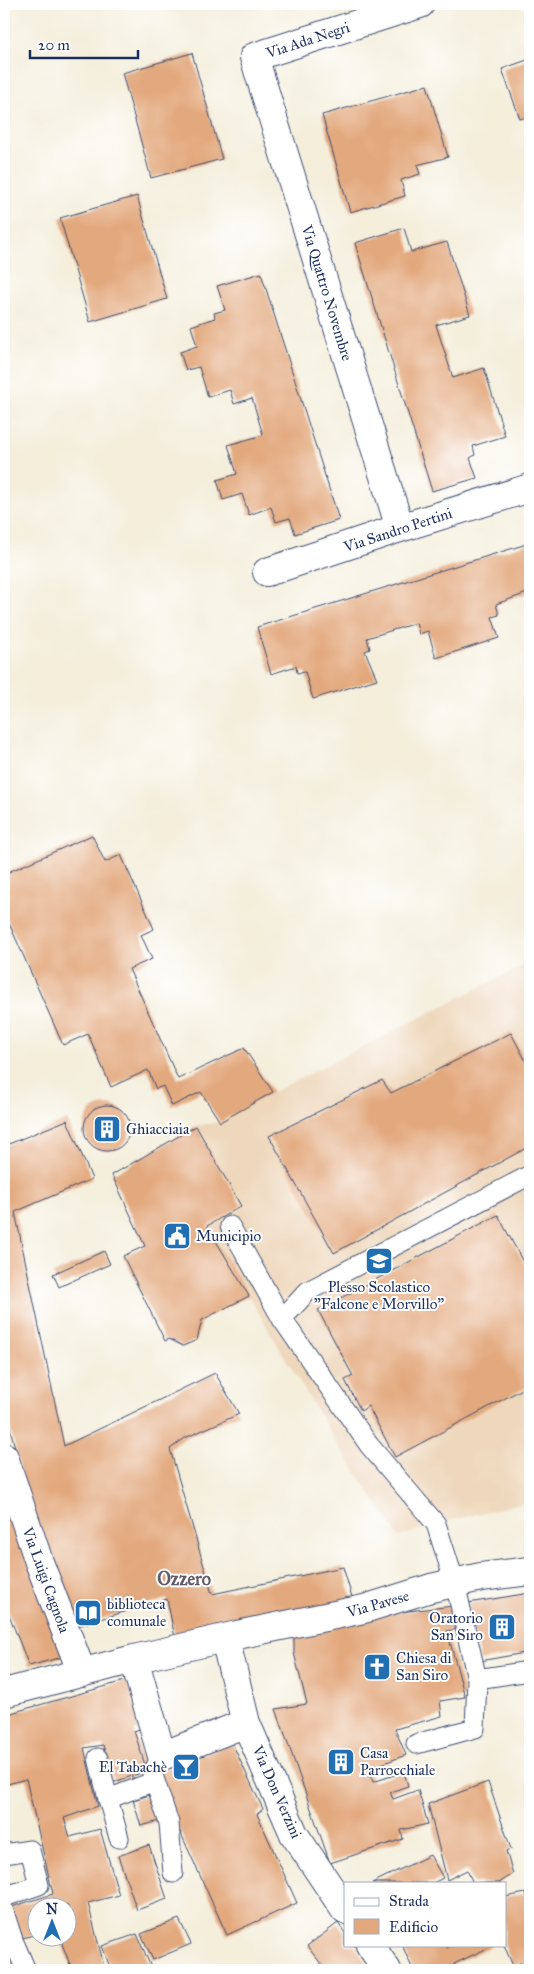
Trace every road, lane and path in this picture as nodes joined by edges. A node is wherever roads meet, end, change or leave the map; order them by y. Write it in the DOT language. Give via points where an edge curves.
graph roads {
  1 [pos="420,4"];
  2 [pos="254,57"];
  3 [pos="530,488"];
  4 [pos="400,528"];
  5 [pos="267,572"];
  6 [pos="530,1175"];
  7 [pos="230,1226"];
  8 [pos="282,1319"];
  9 [pos="4,1457"];
  10 [pos="530,1570"];
  11 [pos="455,1583"];
  12 [pos="226,1639"];
  13 [pos="134,1659"];
  14 [pos="530,1671"];
  15 [pos="82,1673"];
  16 [pos="477,1679"];
  17 [pos="4,1693"];
  18 [pos="246,1723"];
  19 [pos="416,1744"];
  20 [pos="98,1758"];
  21 [pos="159,1769"];
  22 [pos="108,1799"];
  23 [pos="119,1838"];
  24 [pos="4,1854"];
  25 [pos="173,1873"];
  26 [pos="4,1897"];
  27 [pos="344,1909"];
  28 [pos="4,1912"];
  29 [pos="371,1946"];
  30 [pos="26,1970"];
  31 [pos="387,1970"];
  1 -- 2 [label="street, Via Ada Negri"];
  2 -- 4 [label="street, Via Quattro Novembre"];
  3 -- 4 [label="street, Via Sandro Pertini"];
  4 -- 5 [label="street, Via Sandro Pertini"];
  6 -- 8 [label="lane" via="308,1291"];
  7 -- 8 [label="lane"];
  8 -- 11 [label="lane" via="368,1445 436,1524"];
  9 -- 15 [label="street, Via Luigi Cagnola" via="39,1562"];
  10 -- 11 [label="street, Via Pavese"];
  11 -- 12 [label="street, Via Pavese" via="364,1609"];
  11 -- 16 [label="lane"];
  12 -- 13 [label="street, Via Pavese"];
  12 -- 18 [label="street, Via Don Verzini"];
  13 -- 15 [label="street, Via Pavese"];
  13 -- 21 [label="street"];
  14 -- 16 [label="lane"];
  15 -- 17 [label="street, Via Pavese"];
  16 -- 19 [label="lane" via="475,1728"];
  18 -- 21 [label="street"];
  18 -- 27 [label="street, Via Don Verzini" via="294,1834"];
  20 -- 22 [label="lane"];
  21 -- 22 [label="lane"];
  21 -- 25 [label="lane" via="169,1823"];
  22 -- 23 [label="lane"];
  24 -- 26 [label="lane" via="30,1850 39,1885"];
  28 -- 30 [label="lane"];
  29 -- 31 [label="street"];
}
